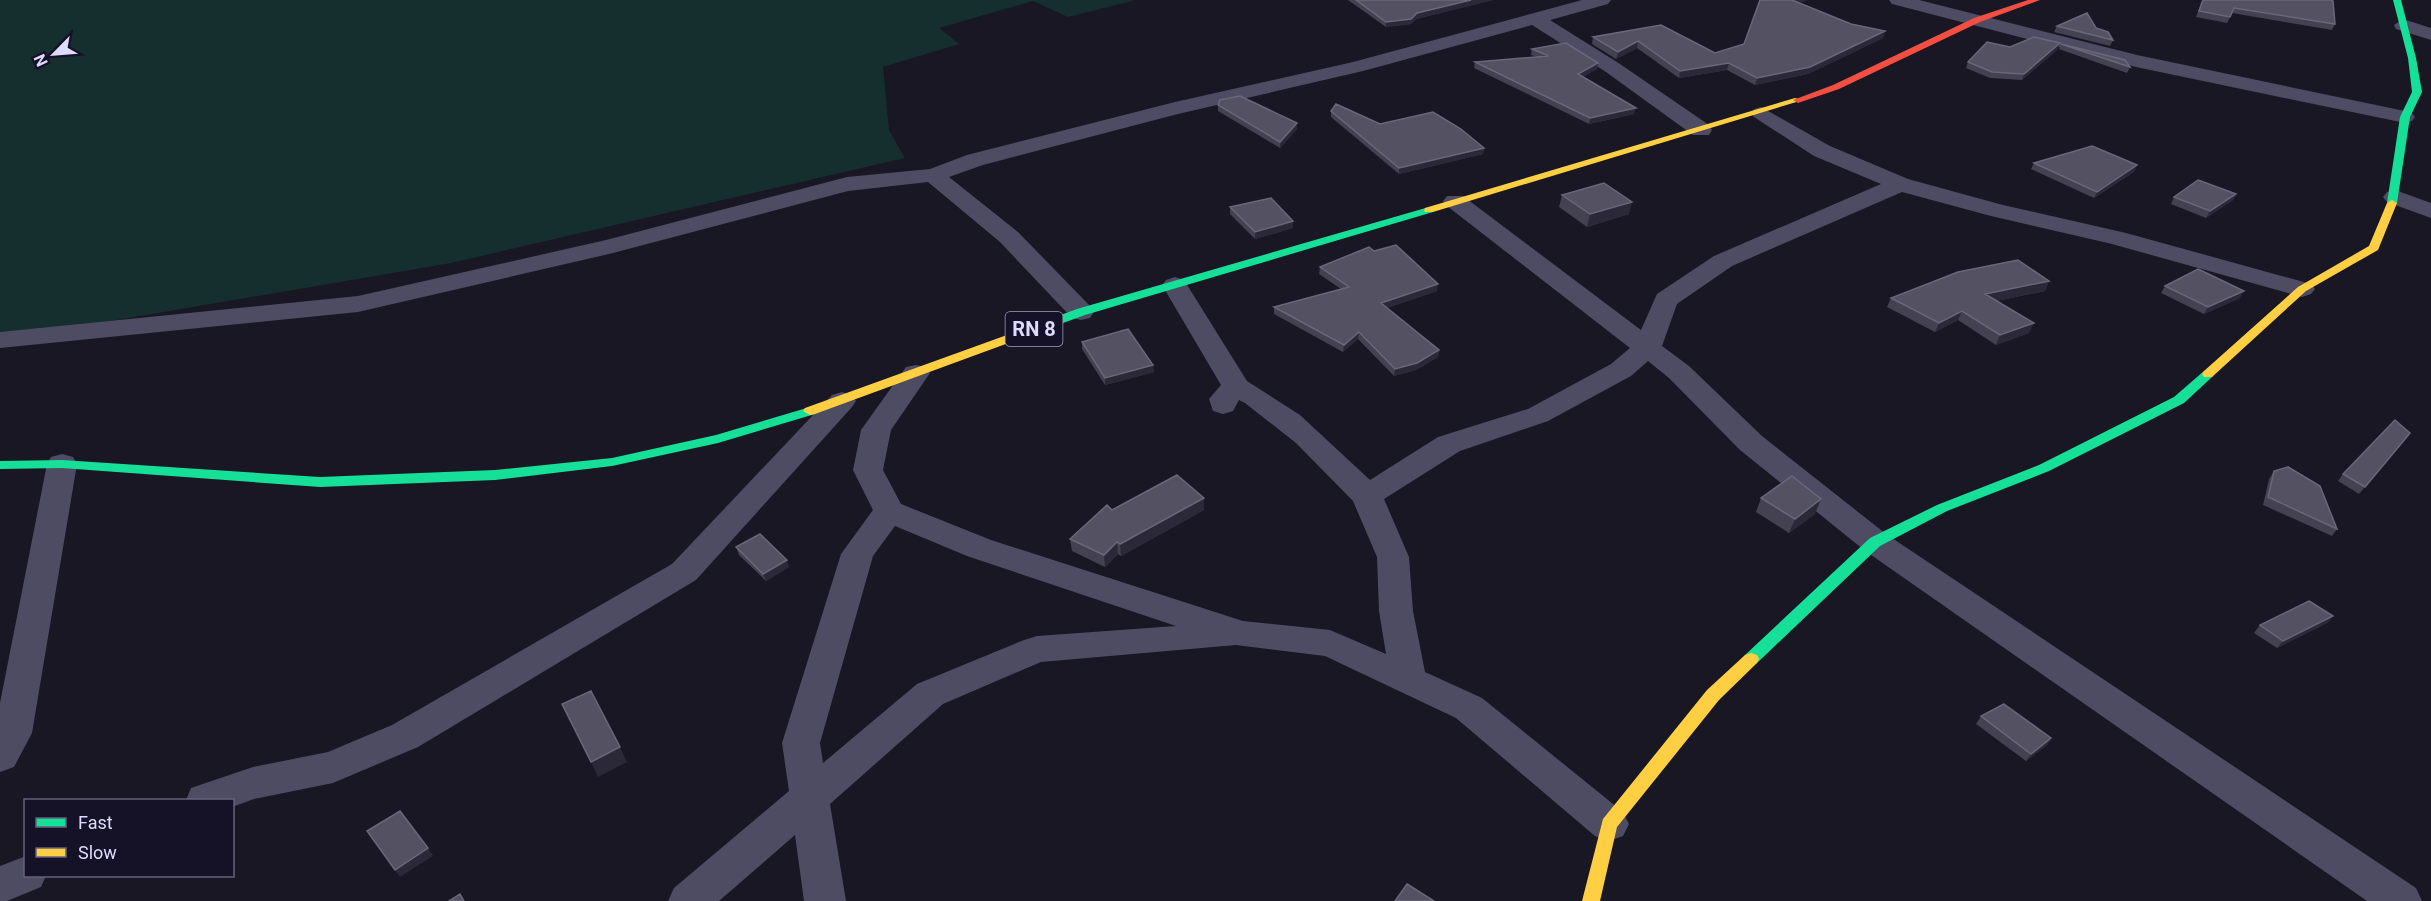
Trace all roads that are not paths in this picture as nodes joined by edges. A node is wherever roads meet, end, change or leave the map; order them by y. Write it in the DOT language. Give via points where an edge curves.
graph roads {
  1 [pos="1602,0"];
  2 [pos="1898,0"];
  3 [pos="2037,0"];
  4 [pos="2397,0"];
  5 [pos="1533,17"];
  6 [pos="1977,20"];
  7 [pos="2403,25"];
  8 [pos="2431,33"];
  9 [pos="2424,94"];
  10 [pos="1761,113"];
  11 [pos="2405,117"];
  12 [pos="1701,130"];
  13 [pos="933,176"];
  14 [pos="1900,184"];
  15 [pos="2396,197"];
  16 [pos="1455,201"];
  17 [pos="2431,211"];
  18 [pos="1174,285"];
  19 [pos="2302,289"];
  20 [pos="1081,312"];
  21 [pos="0,340"];
  22 [pos="1647,348"];
  23 [pos="916,373"];
  24 [pos="842,401"];
  25 [pos="62,464"];
  26 [pos="0,465"];
  27 [pos="1367,496"];
  28 [pos="889,511"];
  29 [pos="1875,542"];
  30 [pos="1242,634"];
  31 [pos="1409,680"];
  32 [pos="0,756"];
  33 [pos="810,798"];
  34 [pos="211,799"];
  35 [pos="1609,824"];
  36 [pos="24,875"];
  37 [pos="0,885"];
  38 [pos="689,901"];
  39 [pos="825,901"];
  40 [pos="1591,901"];
  41 [pos="2401,901"];
  1 -- 5 [label="street"];
  2 -- 6 [label="street"];
  3 -- 6 [label="main road, RN 8"];
  4 -- 7 [label="main road"];
  5 -- 12 [label="street"];
  5 -- 13 [label="street" via="1346,69 975,160"];
  6 -- 10 [label="main road, RN 8" via="1836,87"];
  6 -- 11 [label="street" via="2136,61"];
  7 -- 8 [label="street"];
  7 -- 9 [label="main road"];
  9 -- 11 [label="main road"];
  10 -- 12 [label="main road, RN 8"];
  10 -- 14 [label="street" via="1822,151"];
  11 -- 15 [label="main road"];
  12 -- 16 [label="main road, RN 8"];
  13 -- 20 [label="street" via="1009,237"];
  13 -- 21 [label="street" via="847,184 609,247 358,304"];
  14 -- 19 [label="street"];
  14 -- 22 [label="street" via="1723,261 1666,300"];
  15 -- 17 [label="street"];
  15 -- 19 [label="main road" via="2374,248"];
  16 -- 18 [label="main road, RN 8"];
  16 -- 22 [label="street"];
  18 -- 20 [label="main road, RN 8"];
  18 -- 27 [label="street" via="1230,396 1255,396 1304,434"];
  19 -- 29 [label="main road" via="2179,400 2044,468 1942,508"];
  20 -- 23 [label="main road, RN 8"];
  22 -- 27 [label="street" via="1621,370 1538,415 1449,444"];
  22 -- 29 [label="street" via="1679,372 1751,443"];
  23 -- 24 [label="main road, RN 8"];
  23 -- 28 [label="street" via="876,430 868,471"];
  24 -- 25 [label="main road, RN 8" via="718,439 612,462 495,475 320,482"];
  24 -- 34 [label="street" via="684,572 405,736 333,767 253,783"];
  25 -- 26 [label="main road, RN 8"];
  25 -- 32 [label="street" via="13,733"];
  27 -- 31 [label="street" via="1393,557 1395,611"];
  28 -- 30 [label="street" via="980,548"];
  28 -- 33 [label="street" via="857,554 801,743"];
  29 -- 35 [label="main road" via="1713,695"];
  29 -- 41 [label="street"];
  30 -- 31 [label="street" via="1330,643"];
  30 -- 33 [label="street" via="1036,649 930,694"];
  31 -- 35 [label="street" via="1469,708"];
  33 -- 38 [label="street"];
  33 -- 39 [label="street"];
  35 -- 40 [label="main road"];
  36 -- 37 [label="street"];
}
